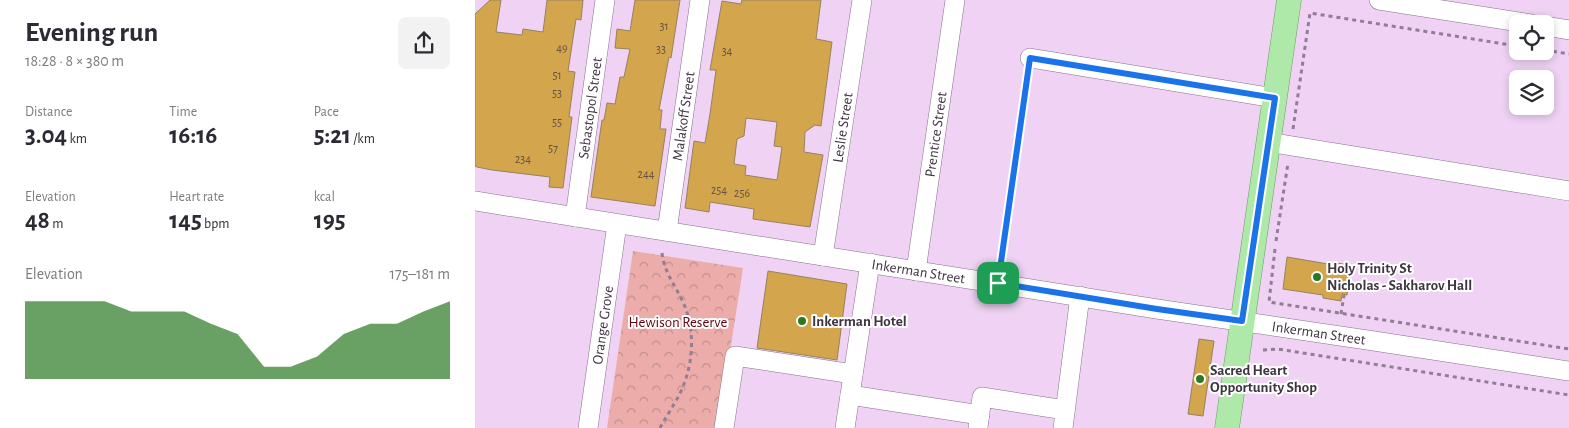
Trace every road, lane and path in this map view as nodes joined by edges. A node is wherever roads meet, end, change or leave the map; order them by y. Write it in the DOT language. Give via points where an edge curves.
graph roads {
  1 [pos="605,0"];
  2 [pos="700,0"];
  3 [pos="862,0"];
  4 [pos="955,0"];
  5 [pos="1289,0"];
  6 [pos="1379,0"];
  7 [pos="1509,21"];
  8 [pos="1554,28"];
  9 [pos="1569,30"];
  10 [pos="1509,45"];
  11 [pos="1554,52"];
  12 [pos="1569,54"];
  13 [pos="1030,58"];
  14 [pos="1275,98"];
  15 [pos="1279,144"];
  16 [pos="1569,191"];
  17 [pos="475,201"];
  18 [pos="575,217"];
  19 [pos="617,224"];
  20 [pos="667,231"];
  21 [pos="663,253"];
  22 [pos="823,256"];
  23 [pos="869,263"];
  24 [pos="916,270"];
  25 [pos="998,283"];
  26 [pos="1344,294"];
  27 [pos="1080,296"];
  28 [pos="1341,314"];
  29 [pos="1242,321"];
  30 [pos="1569,349"];
  31 [pos="1263,350"];
  32 [pos="1569,372"];
  33 [pos="853,374"];
  34 [pos="850,394"];
  35 [pos="1569,395"];
  36 [pos="1064,419"];
  37 [pos="979,422"];
  38 [pos="588,428"];
  39 [pos="660,428"];
  40 [pos="724,428"];
  41 [pos="845,428"];
  42 [pos="1227,428"];
  1 -- 18 [label="street, Sebastopol Street"];
  2 -- 20 [label="street, Malakoff Street"];
  3 -- 22 [label="street, Leslie Street"];
  4 -- 24 [label="street, Prentice Street"];
  5 -- 14 [label="main road"];
  6 -- 7 [label="street"];
  8 -- 9 [label="street"];
  10 -- 15 [label="path" via="1310,14"];
  11 -- 12 [label="path"];
  13 -- 14 [label="street"];
  13 -- 25 [label="path"];
  14 -- 15 [label="main road"];
  15 -- 16 [label="street"];
  15 -- 28 [label="path" via="1269,302"];
  15 -- 29 [label="main road"];
  17 -- 18 [label="street, Inkerman Street"];
  18 -- 19 [label="street, Inkerman Street"];
  19 -- 20 [label="street, Inkerman Street"];
  19 -- 38 [label="street, Orange Grove"];
  20 -- 22 [label="street, Inkerman Street"];
  21 -- 39 [label="path" via="665,268 688,314 691,341 685,382"];
  22 -- 23 [label="street, Inkerman Street"];
  23 -- 24 [label="street, Inkerman Street"];
  23 -- 33 [label="street"];
  24 -- 25 [label="street, Inkerman Street"];
  25 -- 27 [label="street, Inkerman Street"];
  26 -- 28 [label="path"];
  27 -- 29 [label="street, Inkerman Street"];
  27 -- 36 [label="street"];
  28 -- 30 [label="path"];
  29 -- 32 [label="street, Inkerman Street"];
  29 -- 42 [label="main road"];
  31 -- 35 [label="path" via="1278,349"];
  33 -- 34 [label="street"];
  33 -- 40 [label="street" via="735,356"];
  34 -- 37 [label="street"];
  34 -- 41 [label="street"];
  36 -- 37 [label="street" via="983,397"];
}
